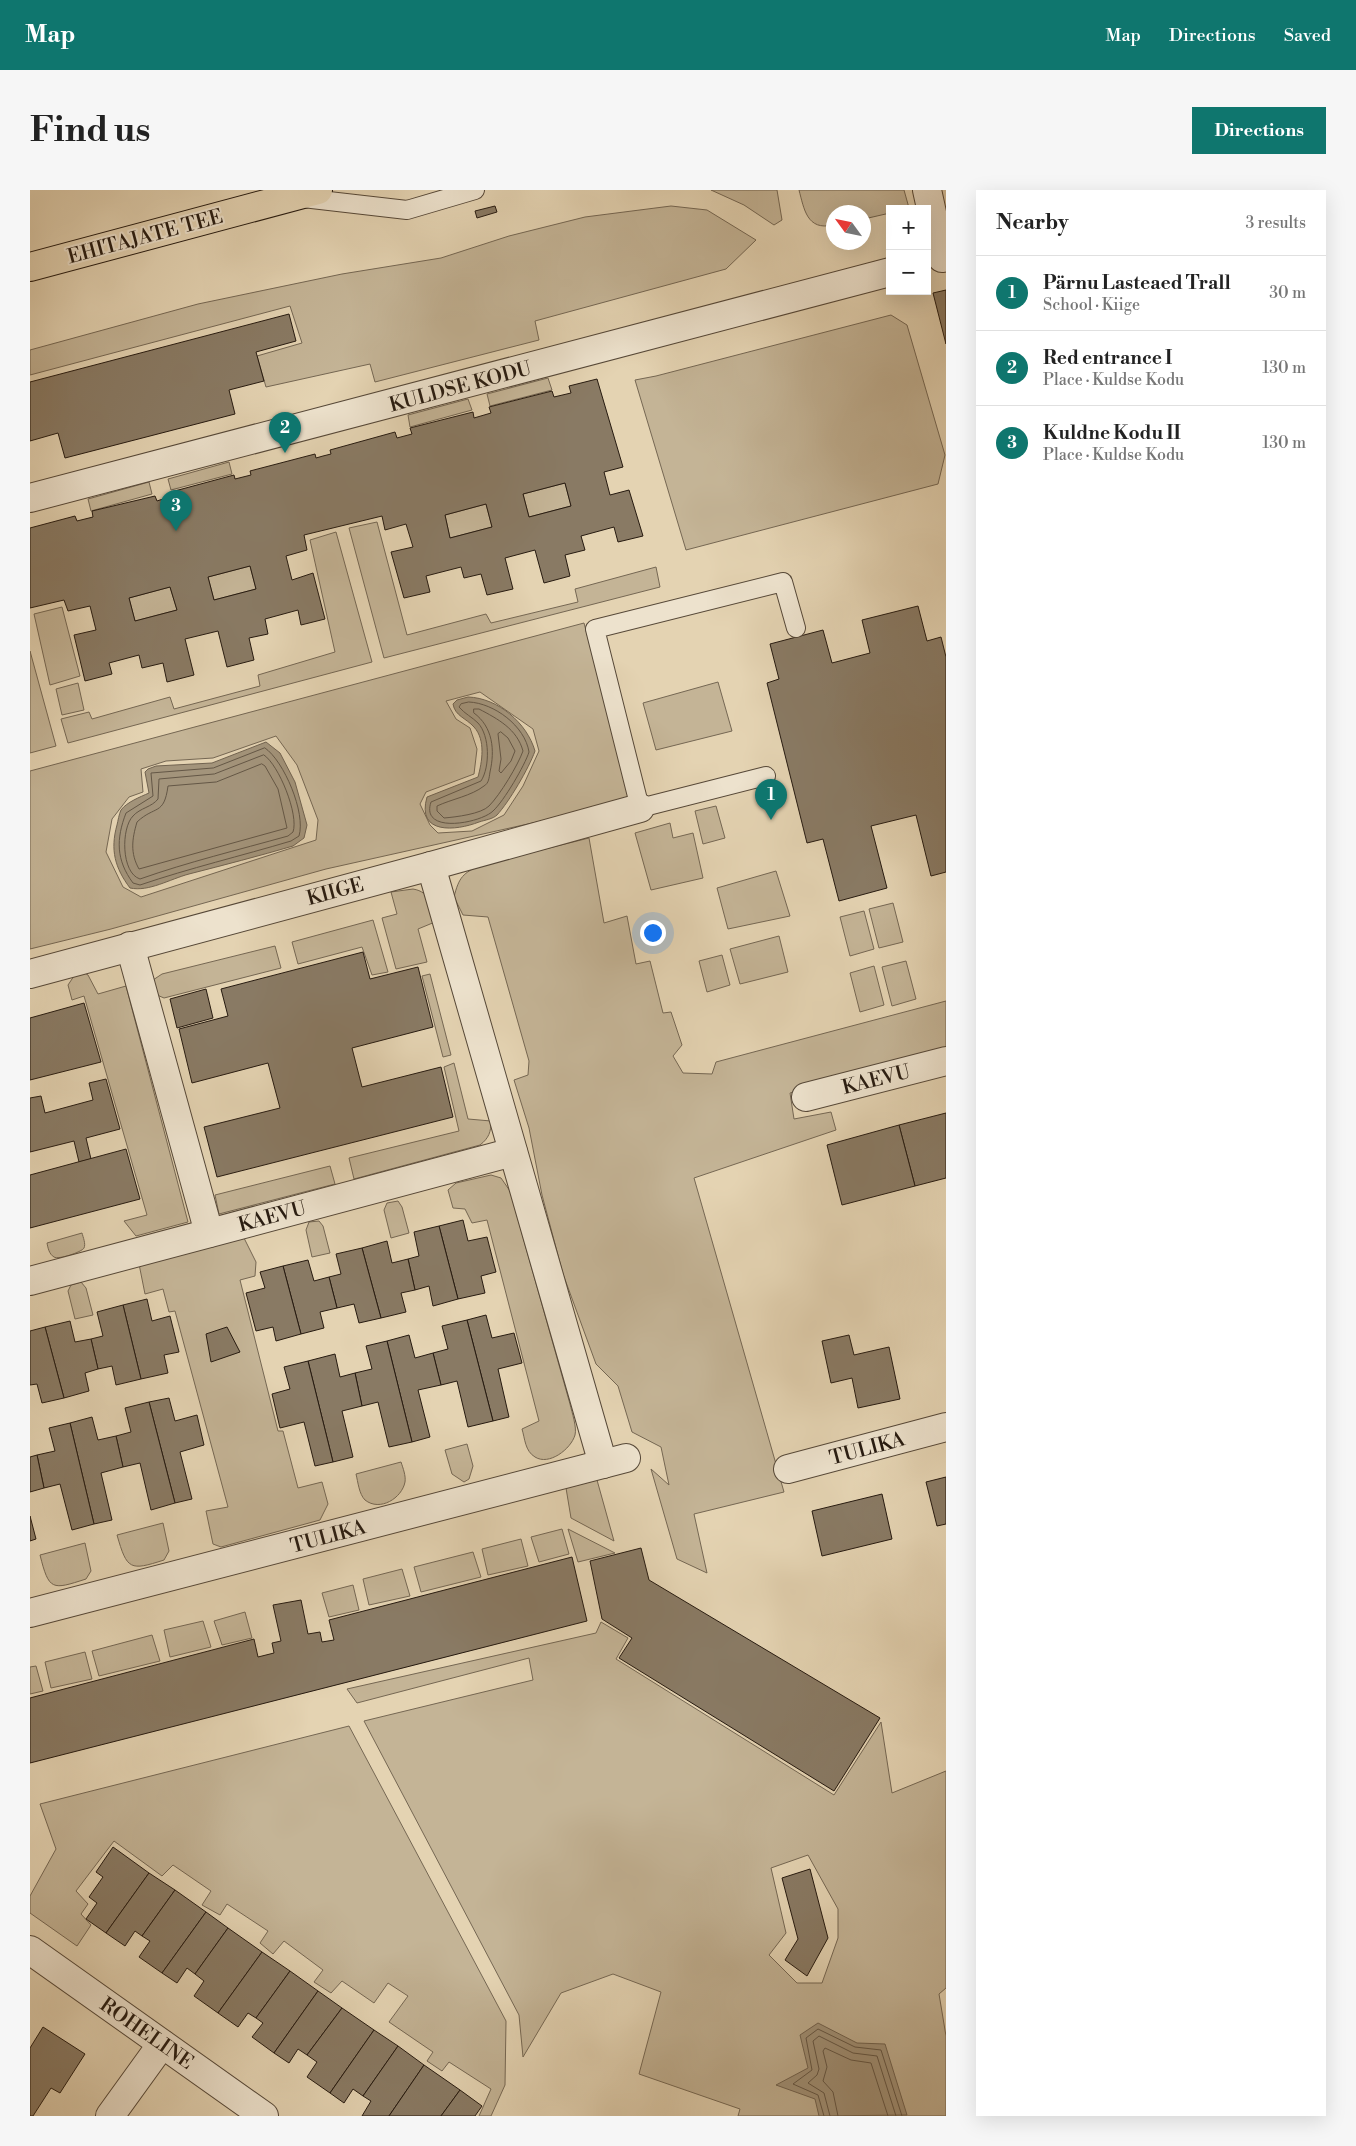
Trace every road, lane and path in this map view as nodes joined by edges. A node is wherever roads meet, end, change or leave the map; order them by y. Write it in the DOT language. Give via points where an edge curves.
graph roads {
  1 [pos="318,190"];
  2 [pos="475,190"];
  3 [pos="926,190"];
  4 [pos="292,197"];
  5 [pos="938,259"];
  6 [pos="30,267"];
  7 [pos="886,273"];
  8 [pos="30,498"];
  9 [pos="796,628"];
  10 [pos="766,776"];
  11 [pos="640,808"];
  12 [pos="431,866"];
  13 [pos="130,946"];
  14 [pos="30,974"];
  15 [pos="946,1061"];
  16 [pos="806,1096"];
  17 [pos="513,1152"];
  18 [pos="209,1233"];
  19 [pos="30,1281"];
  20 [pos="946,1427"];
  21 [pos="788,1469"];
  22 [pos="30,1613"];
  23 [pos="30,1950"];
  24 [pos="162,2044"];
  25 [pos="110,2116"];
  26 [pos="264,2116"];
  1 -- 4 [label="highway, EHITAJATE TEE"];
  2 -- 4 [label="lane" via="406,210"];
  3 -- 5 [label="street"];
  4 -- 6 [label="highway, EHITAJATE TEE"];
  7 -- 8 [label="street, KULDSE KODU"];
  9 -- 11 [label="lane" via="783,582 595,629"];
  10 -- 11 [label="lane"];
  11 -- 12 [label="street, KIIGE"];
  12 -- 13 [label="street, KIIGE"];
  12 -- 17 [label="street"];
  13 -- 14 [label="street, KIIGE"];
  13 -- 18 [label="street"];
  15 -- 16 [label="street, KAEVU"];
  17 -- 18 [label="street, KAEVU"];
  17 -- 22 [label="street, TULIKA" via="615,1461"];
  18 -- 19 [label="street, KAEVU"];
  20 -- 21 [label="street, TULIKA"];
  23 -- 24 [label="street, ROHELINE"];
  24 -- 25 [label="street"];
  24 -- 26 [label="street, ROHELINE"];
}
